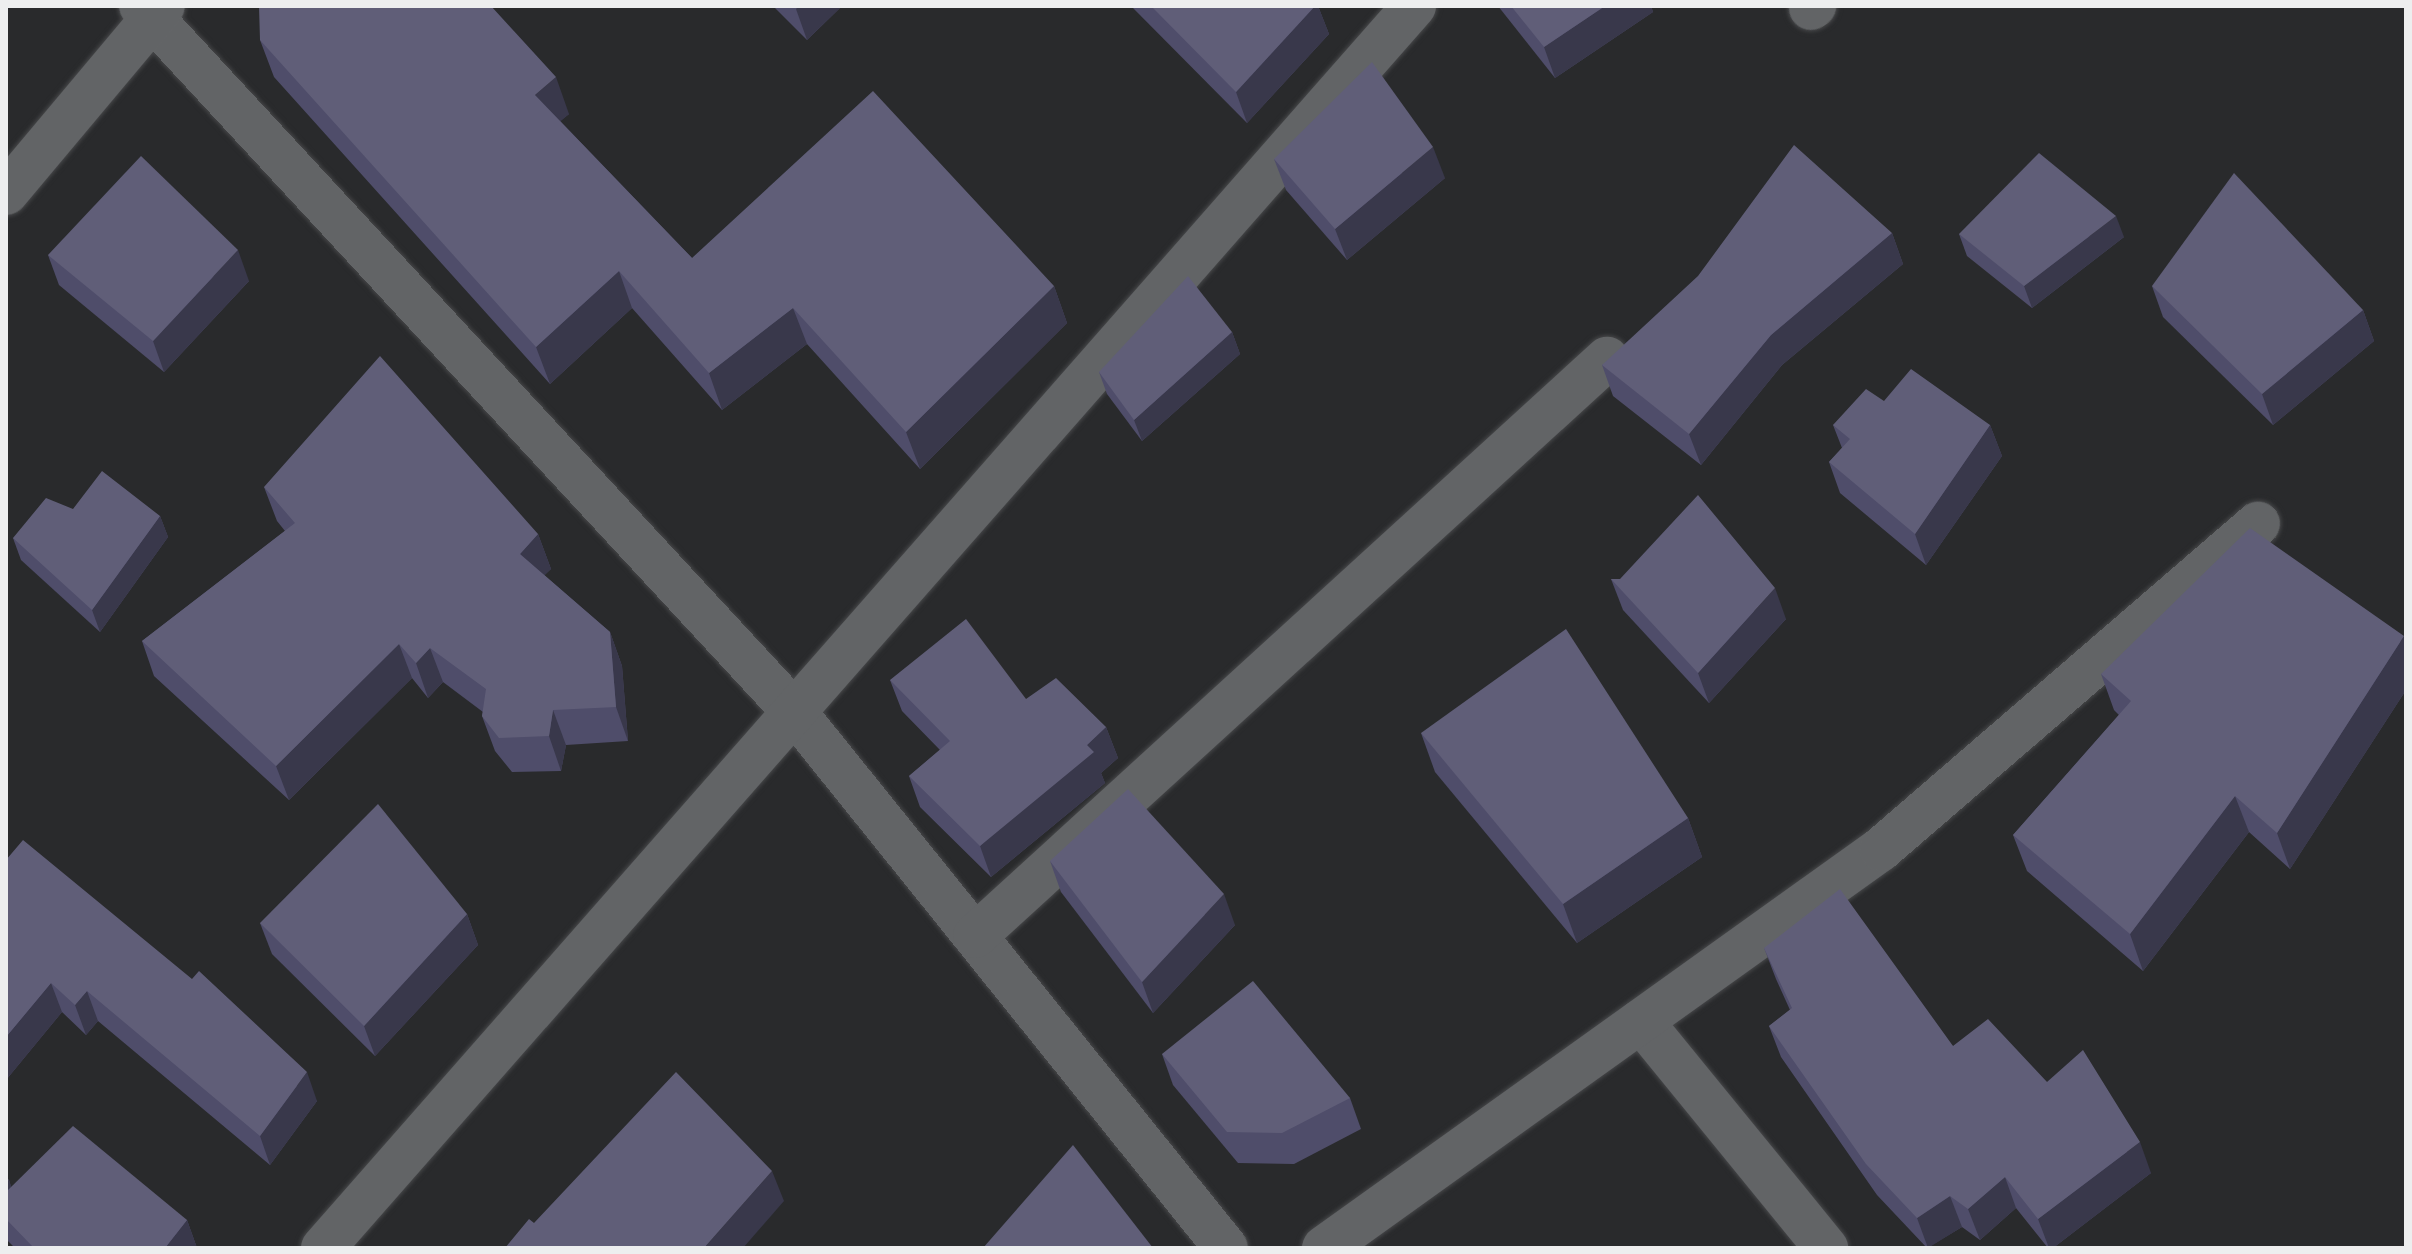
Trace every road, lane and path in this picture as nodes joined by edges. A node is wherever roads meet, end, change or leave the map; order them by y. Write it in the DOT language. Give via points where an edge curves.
graph roads {
  1 [pos="1414,6"];
  2 [pos="152,10"];
  3 [pos="6,193"];
  4 [pos="1607,359"];
  5 [pos="2258,524"];
  6 [pos="797,715"];
  7 [pos="975,936"];
  8 [pos="1641,1021"];
  9 [pos="323,1248"];
  10 [pos="1226,1248"];
  11 [pos="1324,1248"];
  12 [pos="1826,1248"];
  1 -- 6 [label="street"];
  2 -- 3 [label="street"];
  2 -- 6 [label="street"];
  4 -- 7 [label="street"];
  5 -- 8 [label="street" via="1881,849"];
  6 -- 7 [label="street"];
  6 -- 9 [label="street"];
  7 -- 10 [label="street"];
  8 -- 11 [label="street"];
  8 -- 12 [label="street"];
}
